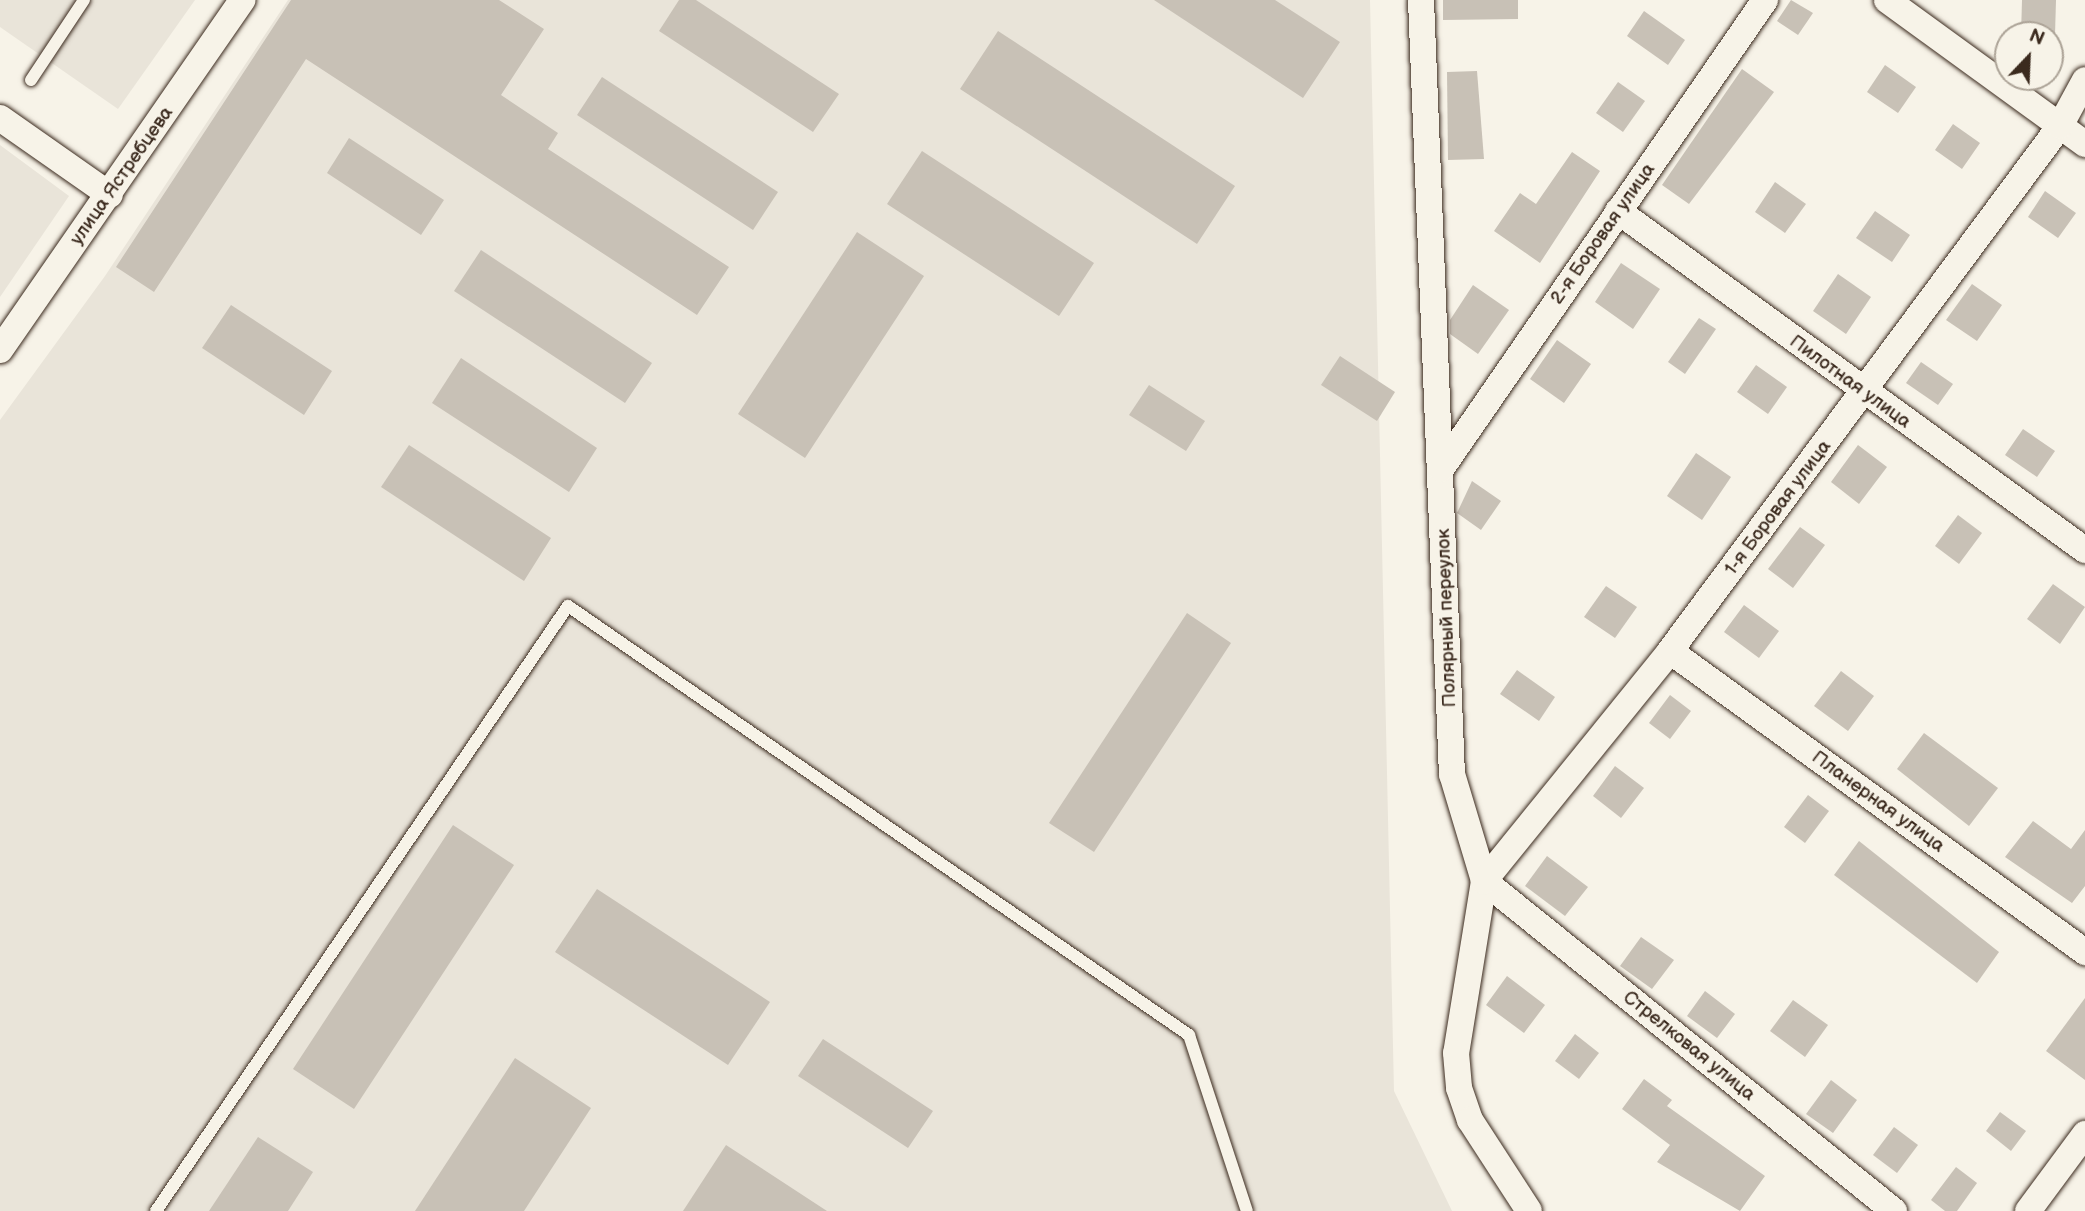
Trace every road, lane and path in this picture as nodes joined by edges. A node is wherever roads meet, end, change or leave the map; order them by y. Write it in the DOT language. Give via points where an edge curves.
graph roads {
  1 [pos="84,0"];
  2 [pos="242,0"];
  3 [pos="1421,0"];
  4 [pos="1765,0"];
  5 [pos="1887,0"];
  6 [pos="31,80"];
  7 [pos="2085,80"];
  8 [pos="0,118"];
  9 [pos="2060,126"];
  10 [pos="2085,144"];
  11 [pos="110,195"];
  12 [pos="1618,211"];
  13 [pos="0,350"];
  14 [pos="1864,393"];
  15 [pos="1441,469"];
  16 [pos="2085,550"];
  17 [pos="1671,651"];
  18 [pos="1484,881"];
  19 [pos="2085,953"];
  20 [pos="2085,1134"];
  21 [pos="156,1211"];
  22 [pos="1247,1211"];
  23 [pos="1529,1211"];
  24 [pos="1894,1211"];
  25 [pos="2028,1211"];
  1 -- 6 [label="lane"];
  2 -- 11 [label="street, улица Ястребцева"];
  3 -- 15 [label="street, Полярный переулок"];
  4 -- 12 [label="street, 2-я Боровая улица"];
  5 -- 9 [label="street"];
  7 -- 9 [label="street, 1-я Боровая улица"];
  8 -- 11 [label="street"];
  9 -- 10 [label="street"];
  9 -- 14 [label="street, 1-я Боровая улица"];
  11 -- 13 [label="street, улица Ястребцева"];
  12 -- 14 [label="street, Пилотная улица"];
  12 -- 15 [label="street, 2-я Боровая улица"];
  14 -- 16 [label="street, Пилотная улица"];
  14 -- 17 [label="street, 1-я Боровая улица"];
  15 -- 18 [label="street, Полярный переулок" via="1452,774"];
  17 -- 18 [label="street, 1-я Боровая улица"];
  17 -- 19 [label="street, Планерная улица"];
  18 -- 23 [label="street, Полярный переулок" via="1456,1053 1459,1088 1470,1120"];
  18 -- 24 [label="street, Стрелковая улица"];
  20 -- 25 [label="street"];
  21 -- 22 [label="lane" via="568,606 1189,1035"];
}
